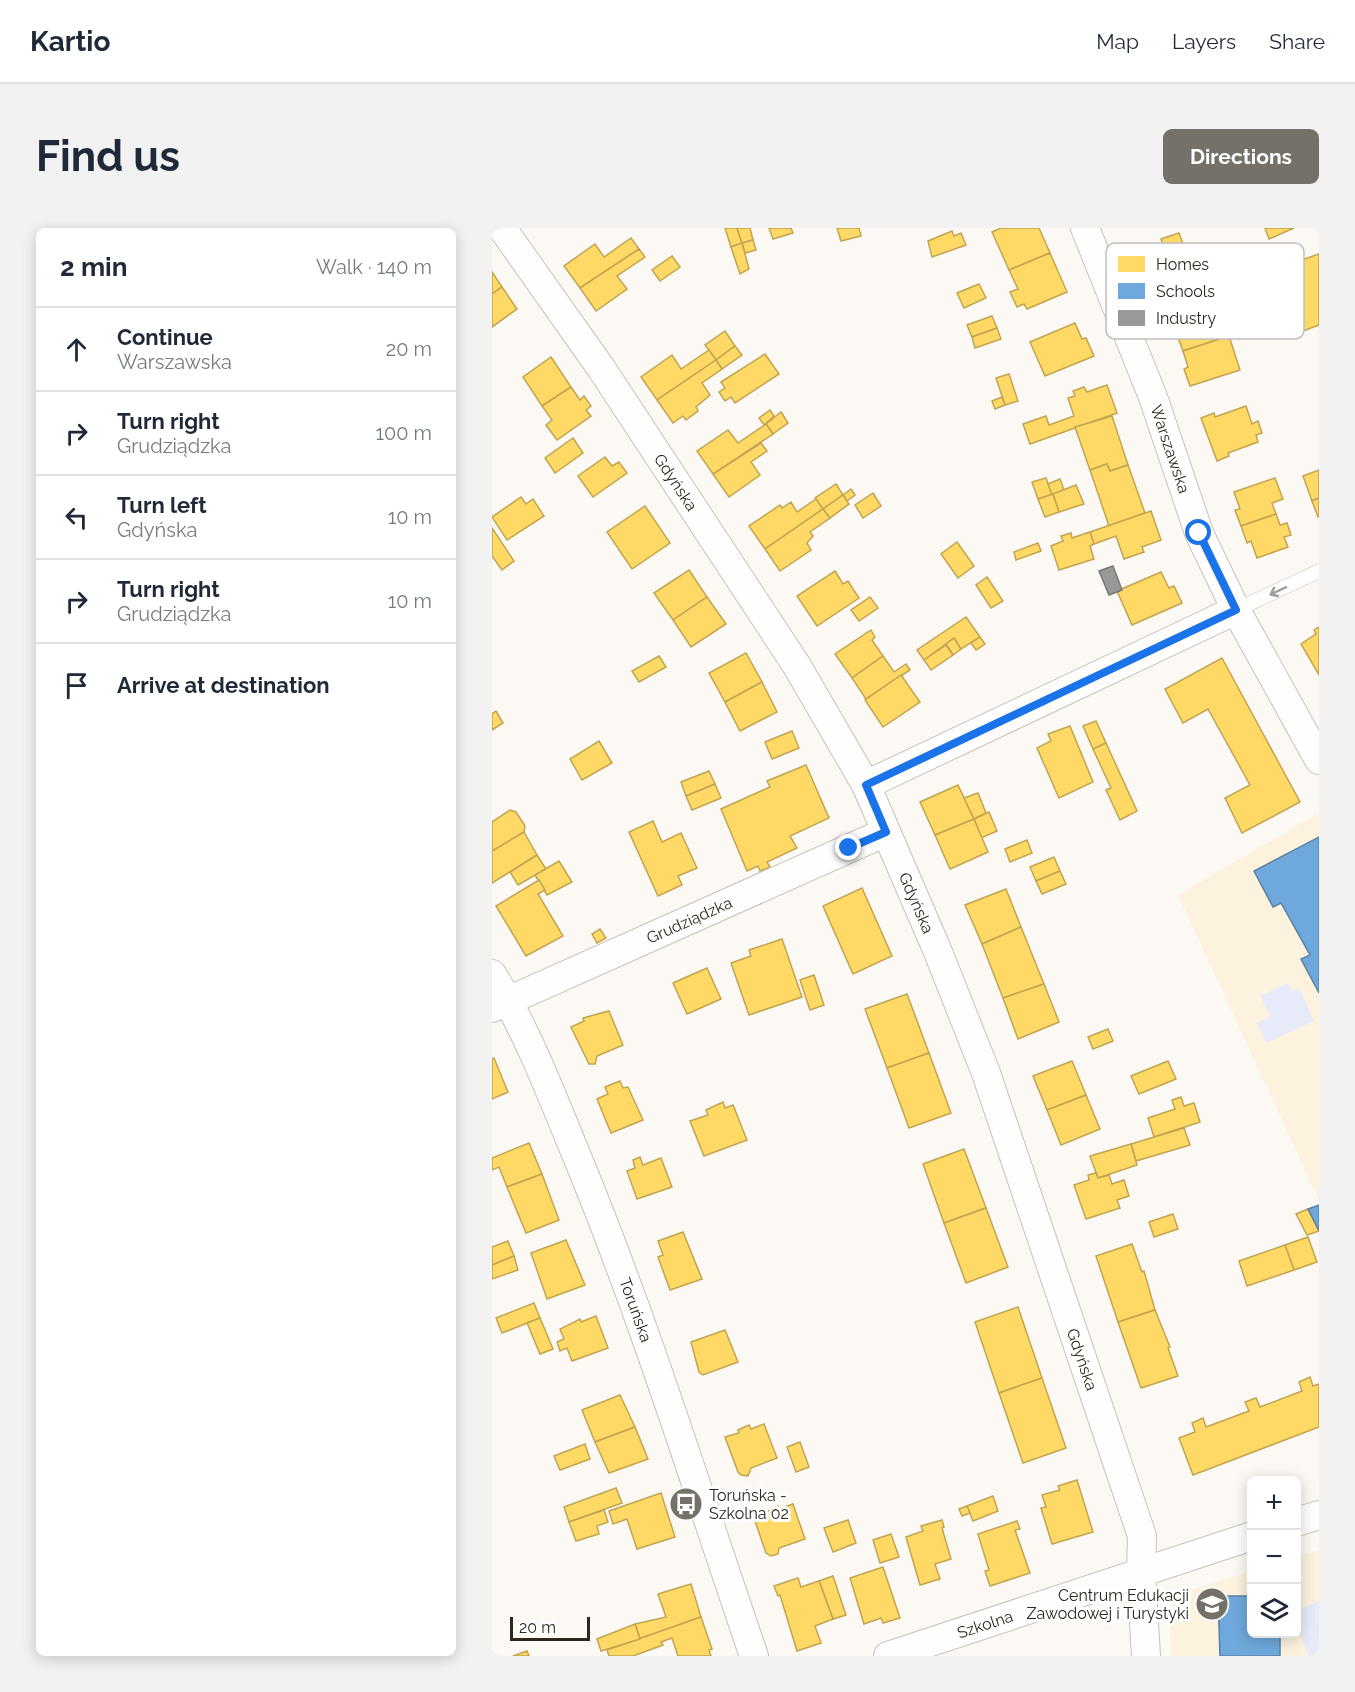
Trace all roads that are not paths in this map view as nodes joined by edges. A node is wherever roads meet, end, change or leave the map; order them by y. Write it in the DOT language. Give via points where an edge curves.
graph roads {
  1 [pos="502,228"];
  2 [pos="1085,228"];
  3 [pos="1106,280"];
  4 [pos="1130,339"];
  5 [pos="1319,572"];
  6 [pos="1236,610"];
  7 [pos="1319,760"];
  8 [pos="866,785"];
  9 [pos="886,832"];
  10 [pos="492,974"];
  11 [pos="500,1004"];
  12 [pos="1319,1515"];
  13 [pos="1301,1520"];
  14 [pos="1247,1537"];
  15 [pos="1141,1572"];
  16 [pos="754,1656"];
  17 [pos="888,1656"];
  18 [pos="1146,1656"];
  1 -- 8 [label="street, Gdyńska" via="601,368 790,656"];
  2 -- 3 [label="street, Warszawska"];
  4 -- 6 [label="street, Warszawska" via="1199,533"];
  5 -- 6 [label="lane, one-way"];
  6 -- 7 [label="street, Warszawska"];
  6 -- 8 [label="street"];
  8 -- 9 [label="street, Gdyńska"];
  9 -- 11 [label="street, Grudziądzka"];
  9 -- 15 [label="street, Gdyńska" via="994,1095 1142,1536"];
  10 -- 11 [label="street, Toruńska"];
  11 -- 16 [label="street, Toruńska" via="535,1055 614,1246"];
  12 -- 13 [label="street"];
  14 -- 15 [label="street, Szkolna"];
  15 -- 17 [label="street, Szkolna"];
  15 -- 18 [label="street, Gdyńska"];
}
